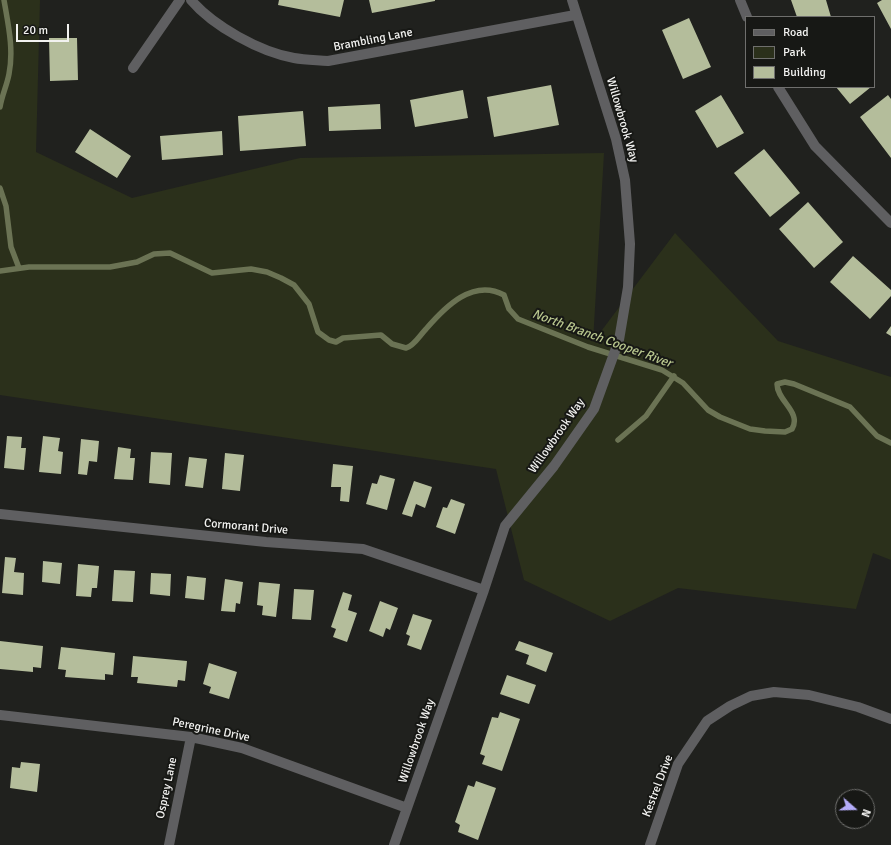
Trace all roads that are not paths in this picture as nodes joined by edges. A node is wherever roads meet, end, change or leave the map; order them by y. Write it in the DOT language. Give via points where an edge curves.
graph roads {
  1 [pos="180,0"];
  2 [pos="191,0"];
  3 [pos="572,0"];
  4 [pos="740,0"];
  5 [pos="575,15"];
  6 [pos="746,16"];
  7 [pos="133,68"];
  8 [pos="779,88"];
  9 [pos="891,222"];
  10 [pos="0,514"];
  11 [pos="484,590"];
  12 [pos="0,715"];
  13 [pos="891,719"];
  14 [pos="191,737"];
  15 [pos="407,808"];
  16 [pos="169,845"];
  17 [pos="394,845"];
  18 [pos="650,845"];
  1 -- 7 [label="street"];
  2 -- 5 [label="street, Brambling Lane" via="213,20 244,40 294,58 328,61"];
  3 -- 5 [label="street, Willowbrook Way"];
  4 -- 6 [label="street"];
  5 -- 11 [label="street, Willowbrook Way" via="616,139 625,180 630,244 628,287 619,340 594,409 554,466 505,526"];
  8 -- 9 [label="street" via="815,146"];
  10 -- 11 [label="street, Cormorant Drive" via="266,542 363,549"];
  11 -- 15 [label="street, Willowbrook Way"];
  12 -- 14 [label="street, Peregrine Drive"];
  13 -- 18 [label="street, Kestrel Drive" via="858,707 810,695 774,692 751,696 730,706 707,721 678,764"];
  14 -- 15 [label="street, Peregrine Drive" via="242,748"];
  14 -- 16 [label="street, Osprey Lane"];
  15 -- 17 [label="street, Willowbrook Way"];
}
